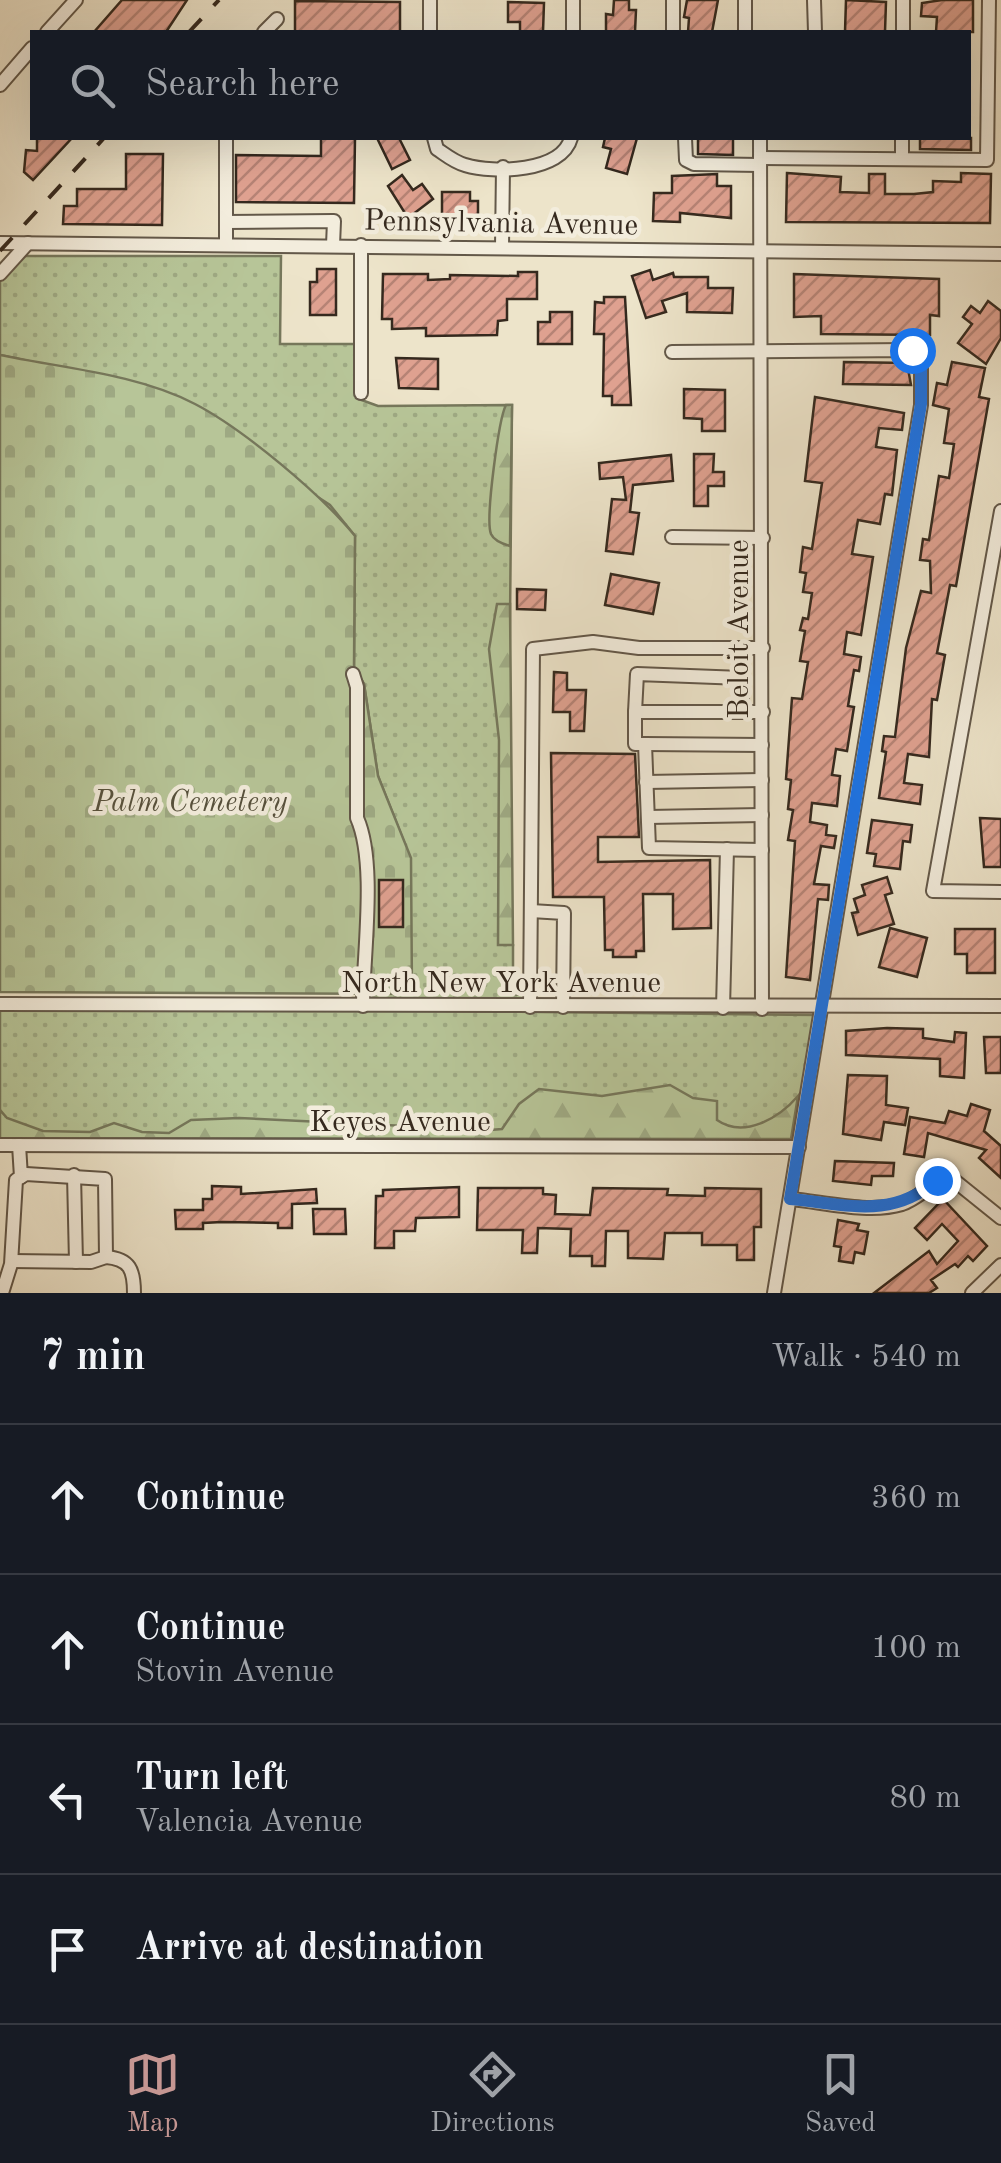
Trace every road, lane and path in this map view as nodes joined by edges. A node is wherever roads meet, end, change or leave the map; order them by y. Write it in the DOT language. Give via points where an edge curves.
graph roads {
  1 [pos="76,0"];
  2 [pos="430,0"];
  3 [pos="572,0"];
  4 [pos="673,0"];
  5 [pos="745,0"];
  6 [pos="814,0"];
  7 [pos="904,0"];
  8 [pos="989,0"];
  9 [pos="49,30"];
  10 [pos="266,30"];
  11 [pos="277,30"];
  12 [pos="430,30"];
  13 [pos="572,30"];
  14 [pos="673,30"];
  15 [pos="745,30"];
  16 [pos="815,30"];
  17 [pos="903,30"];
  18 [pos="30,50"];
  19 [pos="0,84"];
  20 [pos="226,140"];
  21 [pos="435,140"];
  22 [pos="570,140"];
  23 [pos="685,140"];
  24 [pos="760,140"];
  25 [pos="902,140"];
  26 [pos="902,159"];
  27 [pos="760,161"];
  28 [pos="503,166"];
  29 [pos="226,222"];
  30 [pos="0,243"];
  31 [pos="28,244"];
  32 [pos="226,245"];
  33 [pos="361,245"];
  34 [pos="333,246"];
  35 [pos="502,247"];
  36 [pos="760,250"];
  37 [pos="1001,254"];
  38 [pos="0,274"];
  39 [pos="672,352"];
  40 [pos="763,352"];
  41 [pos="361,393"];
  42 [pos="1001,510"];
  43 [pos="672,537"];
  44 [pos="763,538"];
  45 [pos="998,540"];
  46 [pos="639,648"];
  47 [pos="763,648"];
  48 [pos="354,674"];
  49 [pos="637,674"];
  50 [pos="635,712"];
  51 [pos="742,712"];
  52 [pos="763,712"];
  53 [pos="645,744"];
  54 [pos="762,745"];
  55 [pos="762,780"];
  56 [pos="646,782"];
  57 [pos="762,816"];
  58 [pos="648,817"];
  59 [pos="726,849"];
  60 [pos="762,850"];
  61 [pos="1001,892"];
  62 [pos="531,911"];
  63 [pos="0,1004"];
  64 [pos="362,1006"];
  65 [pos="1001,1006"];
  66 [pos="530,1007"];
  67 [pos="563,1007"];
  68 [pos="724,1008"];
  69 [pos="762,1008"];
  70 [pos="822,1008"];
  71 [pos="0,1145"];
  72 [pos="19,1145"];
  73 [pos="799,1147"];
  74 [pos="74,1175"];
  75 [pos="22,1177"];
  76 [pos="790,1199"];
  77 [pos="1001,1218"];
  78 [pos="9,1258"];
  79 [pos="106,1258"];
  80 [pos="76,1262"];
  81 [pos="1001,1265"];
  82 [pos="2,1293"];
  83 [pos="134,1293"];
  84 [pos="774,1293"];
  85 [pos="972,1293"];
  1 -- 9 [label="street"];
  2 -- 12 [label="street"];
  3 -- 13 [label="street"];
  4 -- 14 [label="street"];
  5 -- 15 [label="street"];
  6 -- 16 [label="street"];
  7 -- 17 [label="street"];
  8 -- 26 [label="street" via="987,160"];
  10 -- 11 [label="street" via="277,19"];
  18 -- 19 [label="street"];
  20 -- 29 [label="street"];
  21 -- 28 [label="street" via="437,149 468,167"];
  22 -- 28 [label="street" via="556,160"];
  23 -- 27 [label="street" via="686,160 694,164"];
  24 -- 27 [label="street, Beloit Avenue"];
  25 -- 26 [label="street"];
  26 -- 27 [label="street"];
  27 -- 36 [label="street, Beloit Avenue"];
  28 -- 35 [label="street"];
  29 -- 32 [label="street"];
  29 -- 34 [label="street" via="334,221"];
  30 -- 31 [label="street, Pennsylvania Avenue"];
  31 -- 32 [label="street, Pennsylvania Avenue"];
  31 -- 38 [label="street"];
  32 -- 34 [label="street, Pennsylvania Avenue"];
  33 -- 34 [label="street, Pennsylvania Avenue"];
  33 -- 35 [label="street, Pennsylvania Avenue"];
  33 -- 41 [label="street"];
  35 -- 36 [label="street, Pennsylvania Avenue"];
  36 -- 37 [label="street, Pennsylvania Avenue"];
  36 -- 40 [label="street, Beloit Avenue"];
  39 -- 40 [label="street"];
  40 -- 44 [label="street, Beloit Avenue"];
  40 -- 70 [label="street" via="907,350 921,362 921,404"];
  42 -- 45 [label="street"];
  43 -- 44 [label="street"];
  44 -- 47 [label="street, Beloit Avenue"];
  45 -- 61 [label="street" via="933,892"];
  46 -- 47 [label="street"];
  46 -- 49 [label="street"];
  46 -- 62 [label="street" via="593,642 532,649"];
  47 -- 52 [label="street, Beloit Avenue"];
  48 -- 64 [label="street" via="365,878"];
  49 -- 50 [label="street"];
  49 -- 51 [label="street" via="742,678"];
  50 -- 51 [label="street"];
  50 -- 53 [label="street" via="634,744"];
  51 -- 52 [label="street"];
  52 -- 54 [label="street, Beloit Avenue"];
  53 -- 54 [label="street"];
  53 -- 56 [label="street"];
  54 -- 55 [label="street, Beloit Avenue"];
  55 -- 56 [label="street"];
  55 -- 57 [label="street, Beloit Avenue"];
  56 -- 58 [label="street"];
  57 -- 58 [label="street"];
  57 -- 60 [label="street, Beloit Avenue"];
  58 -- 59 [label="street" via="649,848"];
  59 -- 60 [label="street"];
  59 -- 68 [label="street"];
  60 -- 69 [label="street, Beloit Avenue"];
  62 -- 66 [label="street"];
  62 -- 67 [label="street" via="564,913"];
  63 -- 64 [label="street, North New York Avenue"];
  64 -- 66 [label="street, North New York Avenue"];
  65 -- 70 [label="street, North New York Avenue"];
  66 -- 67 [label="street, North New York Avenue"];
  67 -- 68 [label="street, North New York Avenue"];
  68 -- 69 [label="street, North New York Avenue"];
  69 -- 70 [label="street, North New York Avenue"];
  70 -- 73 [label="street"];
  71 -- 72 [label="street, Keyes Avenue"];
  72 -- 73 [label="street, Keyes Avenue"];
  72 -- 75 [label="street"];
  73 -- 76 [label="street"];
  74 -- 75 [label="street"];
  74 -- 79 [label="street" via="105,1179"];
  74 -- 80 [label="street"];
  75 -- 78 [label="street" via="16,1180"];
  76 -- 77 [label="street" via="886,1208 950,1177"];
  76 -- 84 [label="street"];
  78 -- 80 [label="street"];
  78 -- 82 [label="street"];
  79 -- 80 [label="street"];
  79 -- 83 [label="street" via="129,1264"];
  81 -- 85 [label="street"];
}
